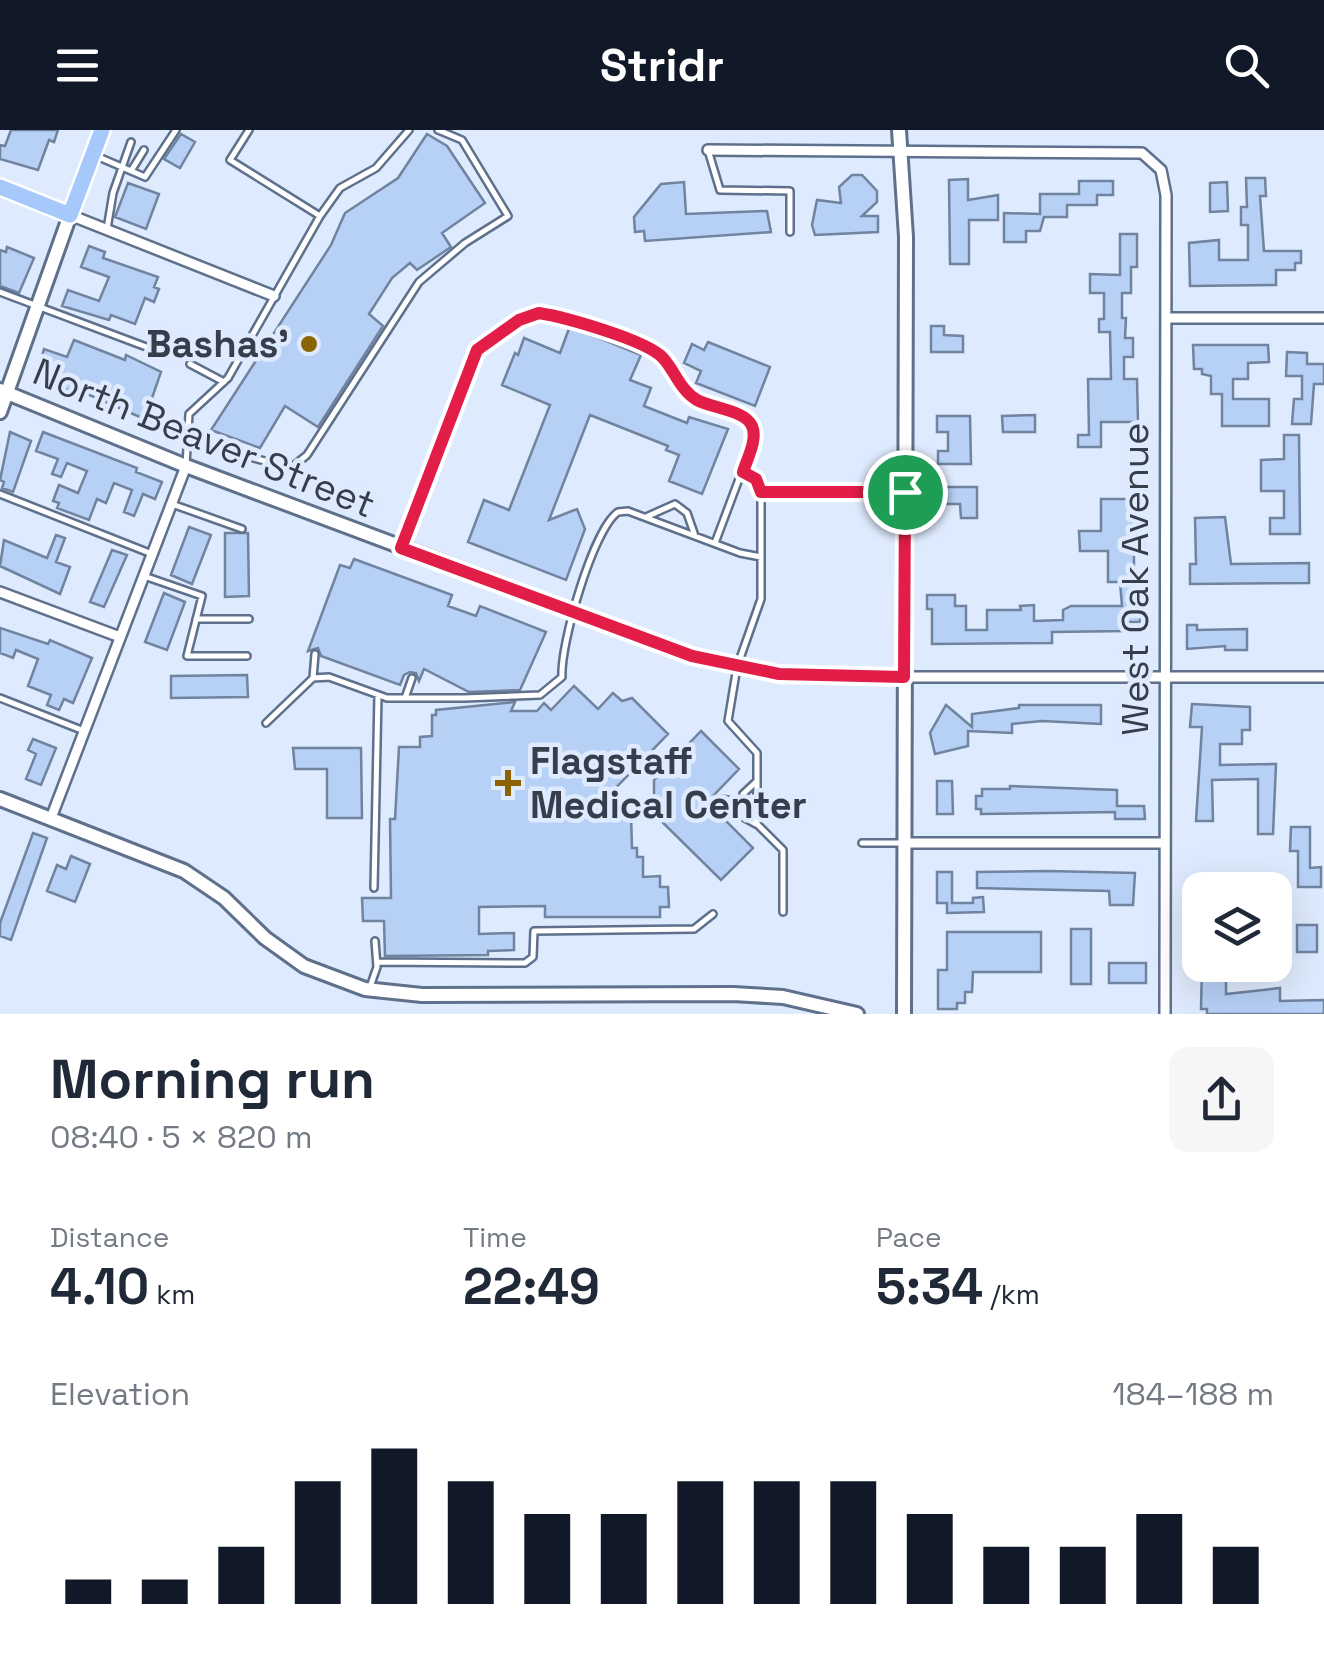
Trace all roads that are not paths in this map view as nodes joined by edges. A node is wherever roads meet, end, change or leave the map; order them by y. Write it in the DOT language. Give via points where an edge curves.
graph roads {
  1 [pos="102,130"];
  2 [pos="176,130"];
  3 [pos="248,130"];
  4 [pos="409,130"];
  5 [pos="438,130"];
  6 [pos="899,130"];
  7 [pos="131,142"];
  8 [pos="144,150"];
  9 [pos="708,150"];
  10 [pos="93,154"];
  11 [pos="900,154"];
  12 [pos="122,167"];
  13 [pos="131,171"];
  14 [pos="0,187"];
  15 [pos="70,214"];
  16 [pos="320,216"];
  17 [pos="106,229"];
  18 [pos="790,232"];
  19 [pos="0,292"];
  20 [pos="274,296"];
  21 [pos="38,307"];
  22 [pos="1166,318"];
  23 [pos="1324,318"];
  24 [pos="157,351"];
  25 [pos="190,364"];
  26 [pos="224,382"];
  27 [pos="4,392"];
  28 [pos="0,412"];
  29 [pos="190,440"];
  30 [pos="186,466"];
  31 [pos="743,472"];
  32 [pos="761,492"];
  33 [pos="905,492"];
  34 [pos="0,494"];
  35 [pos="172,504"];
  36 [pos="645,517"];
  37 [pos="242,529"];
  38 [pos="695,536"];
  39 [pos="715,544"];
  40 [pos="401,548"];
  41 [pos="152,554"];
  42 [pos="761,557"];
  43 [pos="144,576"];
  44 [pos="0,592"];
  45 [pos="571,613"];
  46 [pos="196,619"];
  47 [pos="249,619"];
  48 [pos="120,637"];
  49 [pos="315,654"];
  50 [pos="248,656"];
  51 [pos="737,668"];
  52 [pos="904,677"];
  53 [pos="1165,677"];
  54 [pos="1324,677"];
  55 [pos="313,678"];
  56 [pos="412,678"];
  57 [pos="378,695"];
  58 [pos="0,698"];
  59 [pos="405,698"];
  60 [pos="266,724"];
  61 [pos="84,731"];
  62 [pos="757,781"];
  63 [pos="743,794"];
  64 [pos="0,799"];
  65 [pos="743,808"];
  66 [pos="51,818"];
  67 [pos="758,824"];
  68 [pos="904,842"];
  69 [pos="1165,842"];
  70 [pos="862,843"];
  71 [pos="374,888"];
  72 [pos="784,912"];
  73 [pos="714,914"];
  74 [pos="375,942"];
  75 [pos="377,962"];
  76 [pos="369,990"];
  77 [pos="857,1014"];
  78 [pos="904,1014"];
  79 [pos="1164,1014"];
  1 -- 10 [label="main road"];
  2 -- 13 [label="lane" via="145,177"];
  3 -- 16 [label="lane" via="230,160"];
  4 -- 16 [label="lane" via="376,168 340,188"];
  5 -- 29 [label="lane" via="462,140 508,216 419,282 307,456 291,468"];
  6 -- 11 [label="street"];
  7 -- 12 [label="lane"];
  8 -- 13 [label="lane"];
  9 -- 11 [label="street"];
  9 -- 18 [label="lane" via="720,190 790,192"];
  10 -- 12 [label="lane"];
  10 -- 15 [label="main road"];
  11 -- 22 [label="street, West Oak Avenue" via="1142,154 1161,170 1166,195"];
  11 -- 33 [label="street"];
  12 -- 13 [label="lane"];
  12 -- 17 [label="lane"];
  14 -- 15 [label="main road"];
  15 -- 17 [label="street"];
  15 -- 21 [label="street"];
  16 -- 20 [label="lane"];
  17 -- 20 [label="street"];
  19 -- 21 [label="lane"];
  20 -- 26 [label="lane"];
  21 -- 24 [label="lane"];
  21 -- 27 [label="street"];
  22 -- 23 [label="street"];
  22 -- 53 [label="street, West Oak Avenue"];
  25 -- 26 [label="lane"];
  26 -- 29 [label="lane" via="189,414"];
  27 -- 28 [label="street"];
  27 -- 30 [label="street, North Beaver Street"];
  29 -- 30 [label="lane"];
  30 -- 35 [label="street"];
  30 -- 40 [label="street, North Beaver Street"];
  31 -- 32 [label="lane"];
  31 -- 39 [label="lane"];
  31 -- 40 [label="lane" via="754,439 746,419 695,399 661,354 572,318 539,313 477,350"];
  32 -- 33 [label="lane"];
  32 -- 42 [label="lane"];
  33 -- 52 [label="street"];
  34 -- 41 [label="lane"];
  35 -- 37 [label="lane"];
  35 -- 41 [label="street"];
  36 -- 38 [label="lane"];
  36 -- 38 [label="lane" via="675,504 687,513"];
  36 -- 45 [label="lane" via="628,511 611,517"];
  38 -- 39 [label="lane"];
  39 -- 42 [label="lane"];
  40 -- 45 [label="street, North Beaver Street"];
  41 -- 43 [label="street"];
  42 -- 51 [label="lane" via="761,600"];
  43 -- 46 [label="lane" via="202,596"];
  43 -- 48 [label="street"];
  44 -- 48 [label="street"];
  45 -- 51 [label="street, North Beaver Street"];
  45 -- 59 [label="lane" via="562,677 540,695"];
  46 -- 47 [label="lane"];
  46 -- 50 [label="lane" via="187,656"];
  48 -- 61 [label="street"];
  49 -- 55 [label="lane"];
  51 -- 52 [label="street, North Beaver Street"];
  51 -- 62 [label="lane" via="728,721 757,752"];
  52 -- 53 [label="street, North Beaver Street"];
  52 -- 68 [label="street"];
  53 -- 54 [label="street, North Beaver Street"];
  53 -- 69 [label="street, West Oak Avenue"];
  55 -- 57 [label="lane" via="329,677"];
  55 -- 60 [label="lane"];
  56 -- 59 [label="lane"];
  57 -- 59 [label="lane"];
  57 -- 71 [label="lane"];
  58 -- 61 [label="lane"];
  61 -- 66 [label="street"];
  62 -- 63 [label="lane"];
  62 -- 67 [label="lane"];
  64 -- 66 [label="street"];
  65 -- 67 [label="lane" via="745,818"];
  66 -- 76 [label="street" via="184,871 304,966"];
  67 -- 72 [label="lane" via="783,850"];
  68 -- 69 [label="street"];
  68 -- 70 [label="lane"];
  68 -- 78 [label="street"];
  69 -- 79 [label="street, West Oak Avenue"];
  73 -- 75 [label="lane" via="694,929 534,932 533,957 525,963"];
  74 -- 75 [label="lane"];
  75 -- 76 [label="lane"];
  76 -- 77 [label="street" via="733,994"];
}
